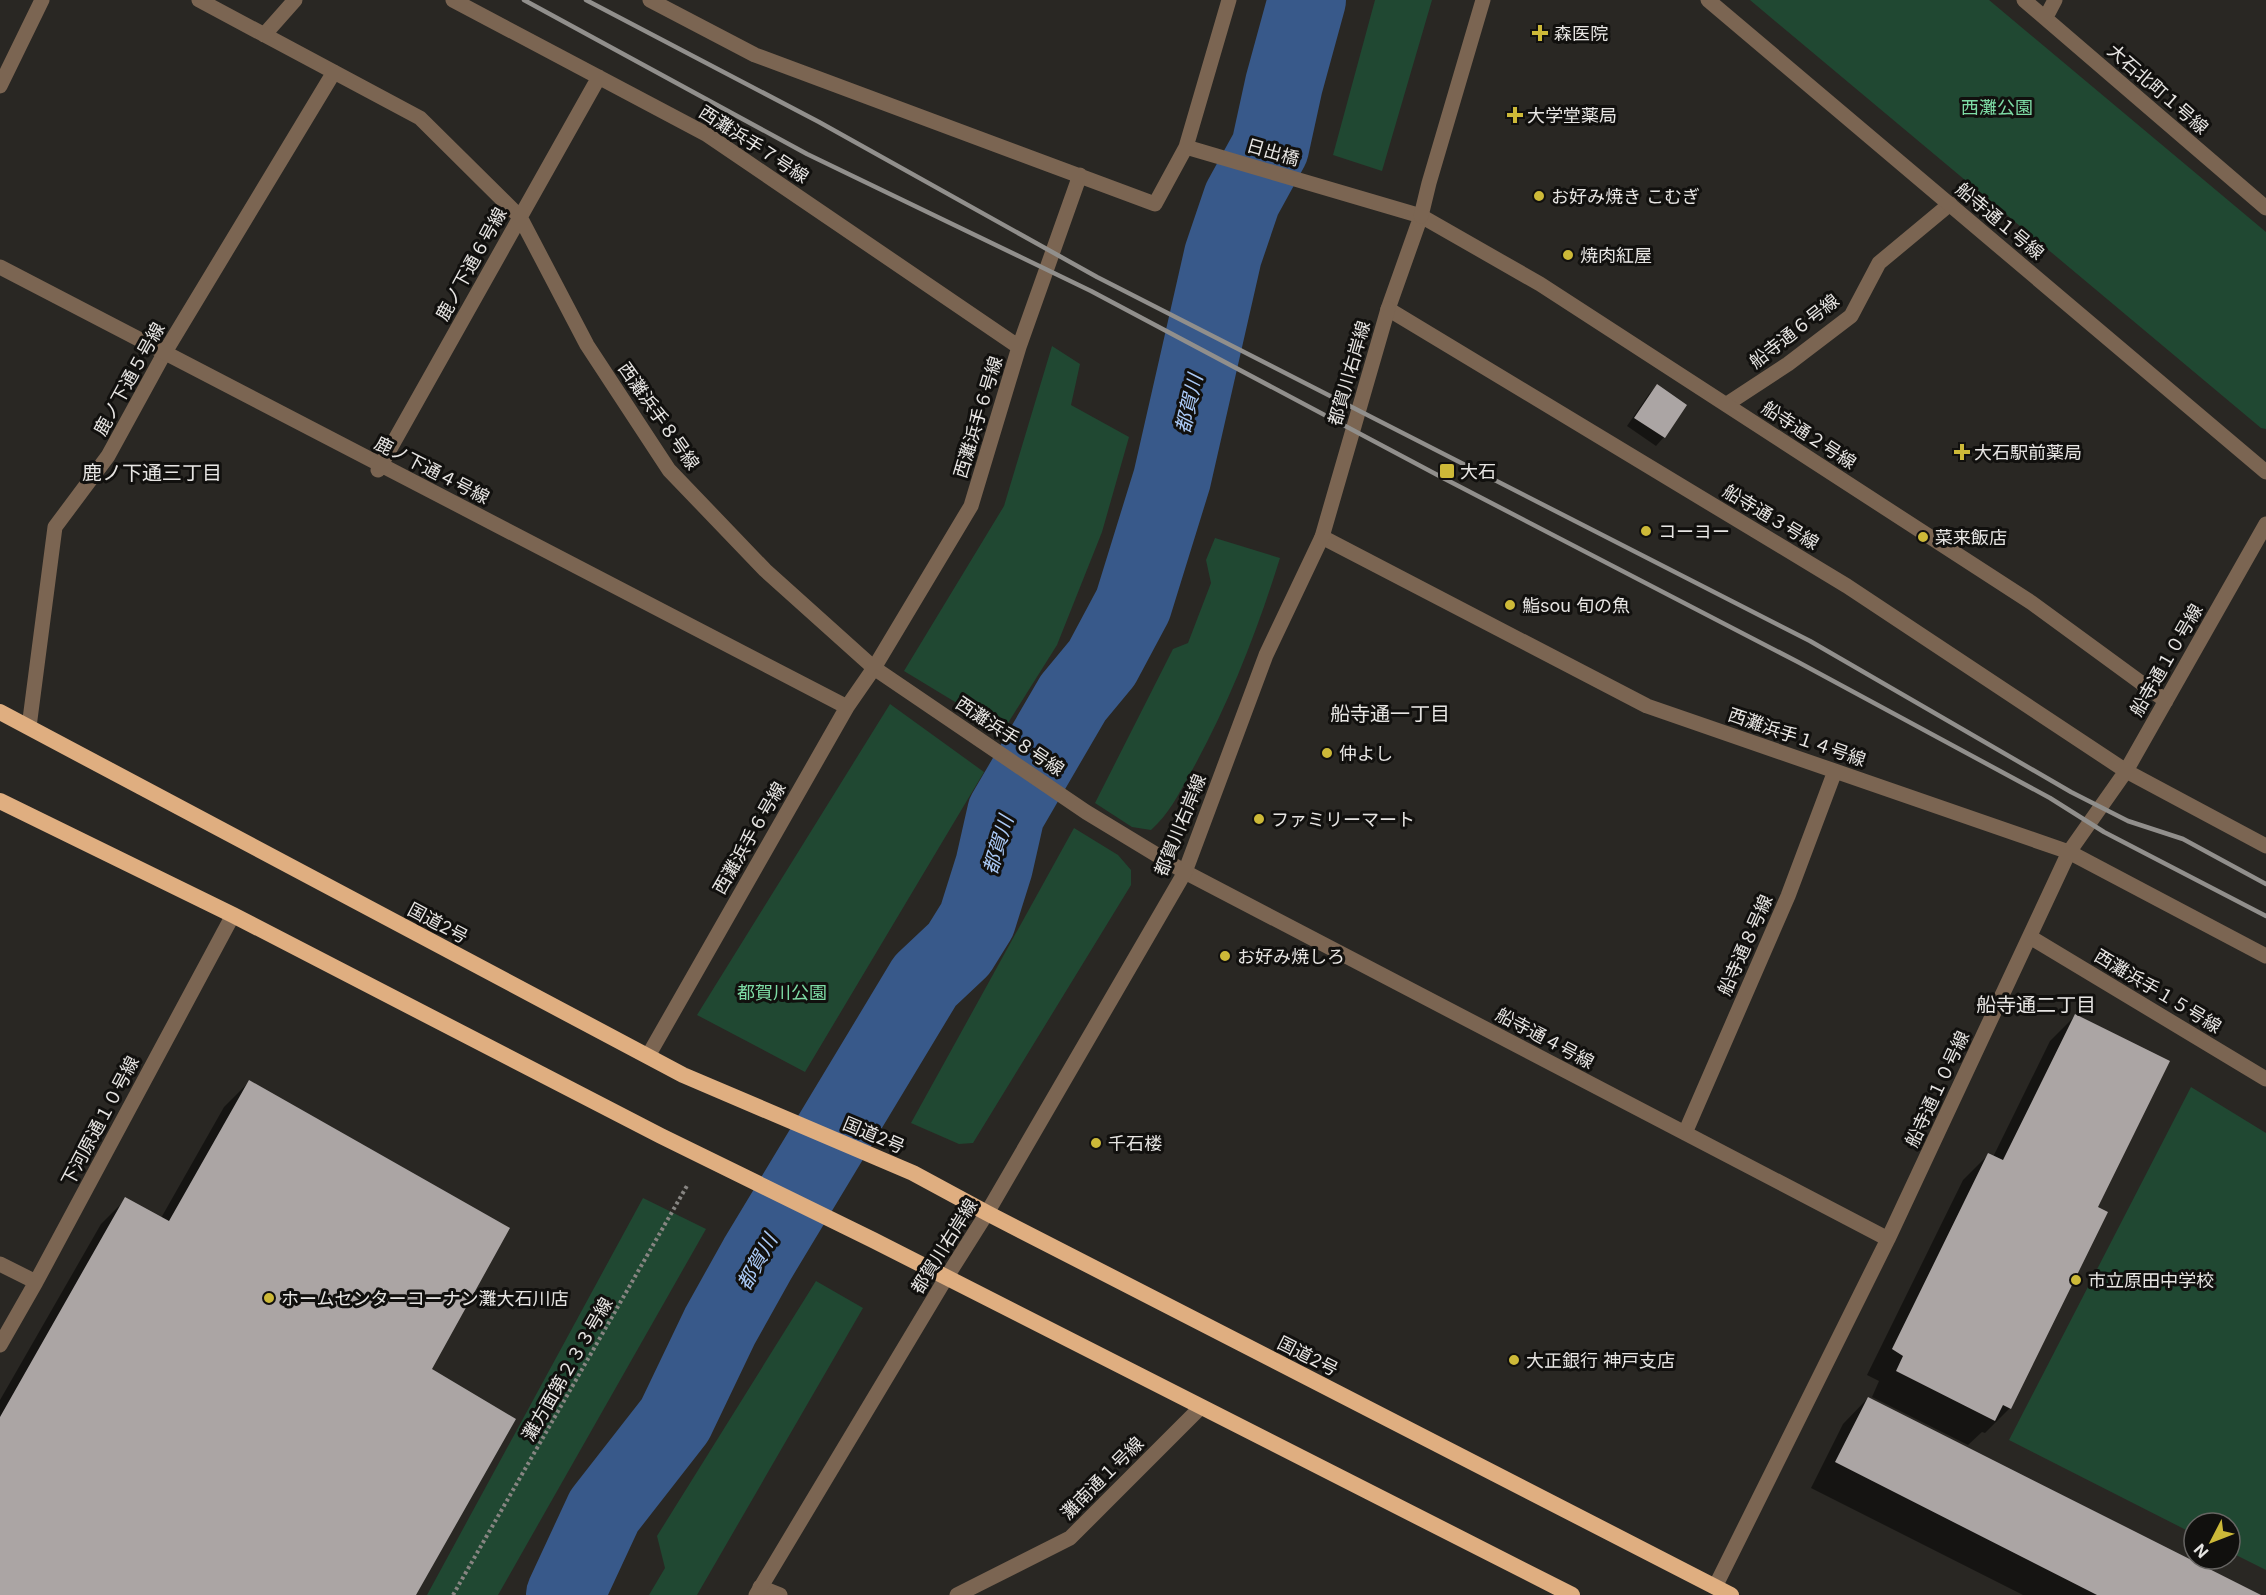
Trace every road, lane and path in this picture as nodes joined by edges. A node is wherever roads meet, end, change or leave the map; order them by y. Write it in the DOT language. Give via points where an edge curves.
graph roads {
  1 [pos="42,0"];
  2 [pos="199,0"];
  3 [pos="296,0"];
  4 [pos="453,0"];
  5 [pos="650,0"];
  6 [pos="1229,0"];
  7 [pos="1483,0"];
  8 [pos="1708,0"];
  9 [pos="2024,0"];
  10 [pos="2055,0"];
  11 [pos="2046,17"];
  12 [pos="264,35"];
  13 [pos="334,72"];
  14 [pos="599,77"];
  15 [pos="0,86"];
  16 [pos="1186,147"];
  17 [pos="1080,175"];
  18 [pos="1950,204"];
  19 [pos="2266,208"];
  20 [pos="1421,216"];
  21 [pos="520,217"];
  22 [pos="0,267"];
  23 [pos="1388,309"];
  24 [pos="1019,347"];
  25 [pos="165,352"];
  26 [pos="1727,404"];
  27 [pos="379,467"];
  28 [pos="2266,472"];
  29 [pos="2266,524"];
  30 [pos="1322,537"];
  31 [pos="874,668"];
  32 [pos="2166,701"];
  33 [pos="847,706"];
  34 [pos="0,712"];
  35 [pos="28,727"];
  36 [pos="1835,771"];
  37 [pos="2126,771"];
  38 [pos="0,801"];
  39 [pos="2266,846"];
  40 [pos="2069,852"];
  41 [pos="1185,872"];
  42 [pos="233,915"];
  43 [pos="2030,937"];
  44 [pos="2266,956"];
  45 [pos="648,1056"];
  46 [pos="2266,1079"];
  47 [pos="1685,1133"];
  48 [pos="704,1156"];
  49 [pos="987,1213"];
  50 [pos="1887,1239"];
  51 [pos="0,1264"];
  52 [pos="946,1278"];
  53 [pos="36,1282"];
  54 [pos="0,1345"];
  55 [pos="1201,1407"];
  56 [pos="1715,1587"];
  57 [pos="758,1591"];
  58 [pos="453,1595"];
  59 [pos="780,1595"];
  60 [pos="957,1595"];
  61 [pos="1572,1595"];
  62 [pos="1731,1595"];
  1 -- 15 [label="street"];
  2 -- 12 [label="street, 西灘浜手８号線"];
  3 -- 12 [label="street"];
  4 -- 14 [label="street, 西灘浜手７号線"];
  5 -- 17 [label="street" via="755,55"];
  6 -- 16 [label="street"];
  7 -- 20 [label="street, 都賀川右岸線"];
  8 -- 18 [label="street, 船寺通１号線"];
  9 -- 11 [label="street, 大石北町１号線"];
  10 -- 11 [label="street"];
  11 -- 19 [label="street, 大石北町１号線"];
  12 -- 13 [label="street, 西灘浜手８号線"];
  13 -- 21 [label="street, 西灘浜手８号線" via="420,118"];
  13 -- 25 [label="street, 鹿ノ下通５号線"];
  14 -- 21 [label="street, 鹿ノ下通６号線"];
  14 -- 24 [label="street, 西灘浜手７号線" via="706,134"];
  16 -- 17 [label="street" via="1155,204"];
  16 -- 20 [label="street, 日出橋"];
  17 -- 24 [label="street, 西灘浜手６号線"];
  18 -- 26 [label="street, 船寺通６号線" via="1879,263 1851,316"];
  18 -- 28 [label="street, 船寺通１号線"];
  20 -- 23 [label="street, 都賀川右岸線"];
  20 -- 26 [label="street, 船寺通２号線" via="1540,284"];
  21 -- 27 [label="street, 鹿ノ下通６号線"];
  21 -- 31 [label="street, 西灘浜手８号線" via="587,345 669,470 765,570"];
  22 -- 25 [label="street, 鹿ノ下通４号線"];
  23 -- 30 [label="street, 都賀川右岸線"];
  23 -- 37 [label="street, 船寺通３号線" via="1847,586"];
  24 -- 31 [label="street, 西灘浜手６号線" via="971,506"];
  25 -- 27 [label="street, 鹿ノ下通４号線"];
  25 -- 35 [label="street, 鹿ノ下通５号線" via="108,456 55,527"];
  26 -- 32 [label="street, 船寺通２号線" via="2032,603"];
  27 -- 33 [label="street, 鹿ノ下通４号線"];
  29 -- 32 [label="street, 船寺通１０号線"];
  30 -- 36 [label="street, 西灘浜手１４号線" via="1647,706"];
  30 -- 41 [label="street, 都賀川右岸線" via="1266,655"];
  31 -- 33 [label="street, 西灘浜手６号線"];
  31 -- 41 [label="street, 西灘浜手８号線" via="1086,812"];
  32 -- 37 [label="street, 船寺通１０号線"];
  33 -- 45 [label="street, 西灘浜手６号線"];
  34 -- 35 [label="highway, 国道2号"];
  35 -- 45 [label="highway, 国道2号"];
  36 -- 40 [label="street, 西灘浜手１４号線"];
  36 -- 47 [label="street, 船寺通８号線" via="1788,896"];
  37 -- 39 [label="street, 船寺通３号線"];
  37 -- 40 [label="street, 船寺通１０号線"];
  38 -- 42 [label="highway"];
  40 -- 43 [label="street, 船寺通１０号線"];
  40 -- 44 [label="street, 西灘浜手１４号線"];
  41 -- 47 [label="street, 船寺通４号線"];
  41 -- 49 [label="street, 都賀川右岸線"];
  42 -- 48 [label="highway"];
  42 -- 53 [label="street, 下河原通１０号線"];
  43 -- 46 [label="street, 西灘浜手１５号線"];
  43 -- 50 [label="street, 船寺通１０号線"];
  45 -- 49 [label="highway, 国道2号" via="683,1075 913,1173"];
  47 -- 50 [label="street, 船寺通４号線"];
  48 -- 52 [label="highway"];
  48 -- 58 [label="path, 灘方面第２３３号線"];
  49 -- 52 [label="street, 都賀川右岸線"];
  49 -- 56 [label="highway, 国道2号"];
  50 -- 56 [label="street, 船寺通１０号線"];
  51 -- 53 [label="street"];
  52 -- 55 [label="highway"];
  52 -- 57 [label="street, 都賀川右岸線"];
  53 -- 54 [label="street, 下河原通１０号線"];
  55 -- 60 [label="street, 灘南通１号線" via="1071,1538"];
  55 -- 61 [label="highway"];
  56 -- 62 [label="highway, 国道2号"];
  57 -- 59 [label="street"];
}
